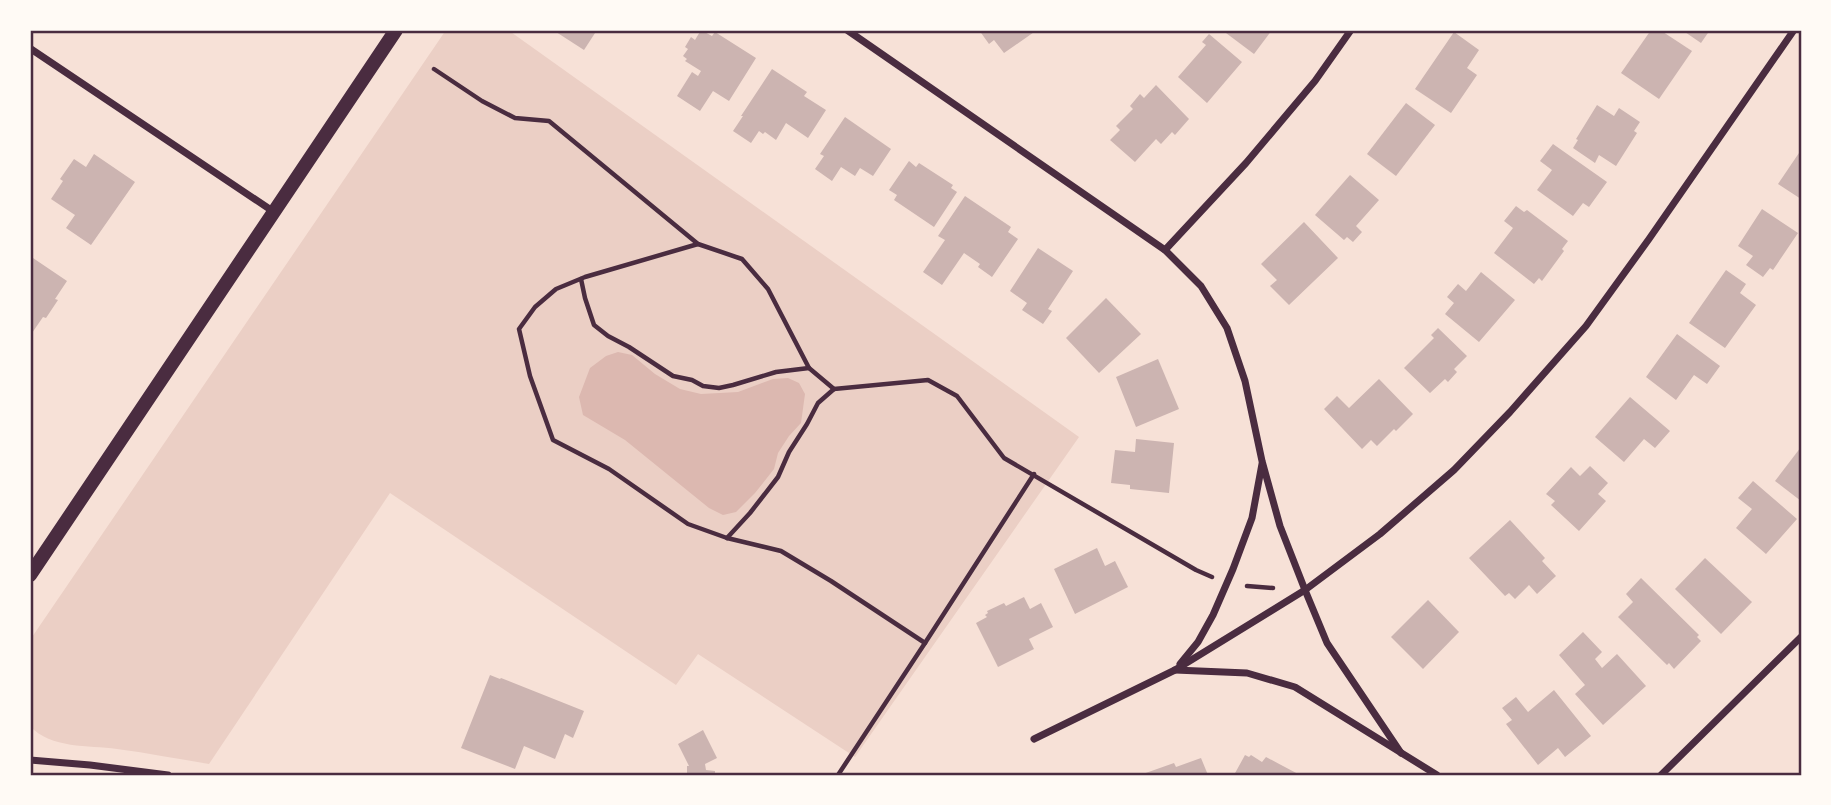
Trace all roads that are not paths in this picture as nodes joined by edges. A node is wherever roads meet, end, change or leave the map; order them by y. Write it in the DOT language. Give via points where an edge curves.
graph roads {
  1 [pos="396,30"];
  2 [pos="847,30"];
  3 [pos="1351,30"];
  4 [pos="1794,30"];
  5 [pos="31,49"];
  6 [pos="274,212"];
  7 [pos="1165,250"];
  8 [pos="1262,461"];
  9 [pos="30,575"];
  10 [pos="1305,590"];
  11 [pos="1801,637"];
  12 [pos="1175,670"];
  13 [pos="1034,739"];
  14 [pos="1401,753"];
  15 [pos="30,760"];
  16 [pos="168,775"];
  17 [pos="1437,775"];
  18 [pos="1661,775"];
  1 -- 6 [label="main road"];
  2 -- 7 [label="street"];
  3 -- 7 [label="street" via="1246,163"];
  4 -- 10 [label="street" via="1586,326 1454,470"];
  5 -- 6 [label="street"];
  6 -- 9 [label="main road"];
  7 -- 8 [label="street" via="1201,286 1227,328 1245,381"];
  8 -- 10 [label="street"];
  8 -- 12 [label="street" via="1252,518 1226,584 1198,642"];
  10 -- 12 [label="street"];
  10 -- 14 [label="street" via="1327,643"];
  11 -- 18 [label="street"];
  12 -- 13 [label="street"];
  12 -- 14 [label="street" via="1247,673 1295,687"];
  14 -- 17 [label="street"];
  15 -- 16 [label="street"];
}
